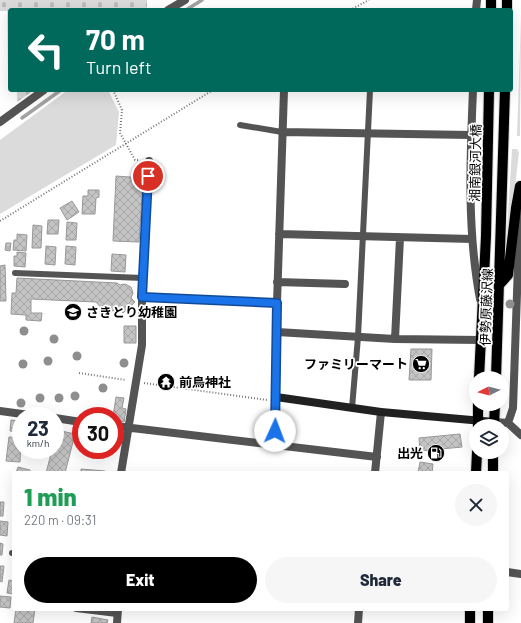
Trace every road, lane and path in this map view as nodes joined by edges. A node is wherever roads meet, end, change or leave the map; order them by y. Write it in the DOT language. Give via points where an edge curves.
graph roads {
  1 [pos="185,0"];
  2 [pos="369,0"];
  3 [pos="171,8"];
  4 [pos="354,8"];
  5 [pos="41,92"];
  6 [pos="114,92"];
  7 [pos="210,92"];
  8 [pos="284,92"];
  9 [pos="370,92"];
  10 [pos="473,92"];
  11 [pos="489,92"];
  12 [pos="505,92"];
  13 [pos="0,113"];
  14 [pos="13,113"];
  15 [pos="0,122"];
  16 [pos="240,125"];
  17 [pos="282,132"];
  18 [pos="368,135"];
  19 [pos="471,135"];
  20 [pos="126,145"];
  21 [pos="135,160"];
  22 [pos="149,161"];
  23 [pos="521,183"];
  24 [pos="0,221"];
  25 [pos="279,234"];
  26 [pos="486,236"];
  27 [pos="363,237"];
  28 [pos="400,238"];
  29 [pos="472,239"];
  30 [pos="520,241"];
  31 [pos="15,273"];
  32 [pos="143,278"];
  33 [pos="277,282"];
  34 [pos="345,284"];
  35 [pos="500,284"];
  36 [pos="142,297"];
  37 [pos="277,303"];
  38 [pos="482,306"];
  39 [pos="277,332"];
  40 [pos="358,337"];
  41 [pos="395,339"];
  42 [pos="481,340"];
  43 [pos="518,343"];
  44 [pos="479,371"];
  45 [pos="496,371"];
  46 [pos="79,373"];
  47 [pos="137,382"];
  48 [pos="276,399"];
  49 [pos="352,408"];
  50 [pos="0,412"];
  51 [pos="381,412"];
  52 [pos="12,413"];
  53 [pos="509,420"];
  54 [pos="469,423"];
  55 [pos="509,424"];
  56 [pos="124,427"];
  57 [pos="130,428"];
  58 [pos="521,435"];
  59 [pos="275,446"];
  60 [pos="377,457"];
  61 [pos="477,459"];
  62 [pos="493,459"];
  63 [pos="121,471"];
  64 [pos="375,471"];
  65 [pos="476,471"];
  66 [pos="493,471"];
  67 [pos="509,572"];
  68 [pos="521,574"];
  69 [pos="103,611"];
  70 [pos="359,611"];
  71 [pos="470,611"];
  72 [pos="488,611"];
  73 [pos="117,612"];
  74 [pos="117,623"];
  75 [pos="358,623"];
  76 [pos="470,623"];
  77 [pos="488,623"];
  1 -- 3 [label="street"];
  2 -- 4 [label="path"];
  5 -- 14 [label="street"];
  6 -- 20 [label="path" via="122,110 120,133"];
  7 -- 20 [label="path"];
  8 -- 17 [label="street"];
  9 -- 18 [label="lane"];
  10 -- 19 [label="street"];
  11 -- 26 [label="main road, 湘南銀河大橋"];
  12 -- 35 [label="main road, 伊勢原藤沢線"];
  13 -- 14 [label="street"];
  14 -- 15 [label="street"];
  16 -- 17 [label="lane"];
  17 -- 18 [label="street"];
  17 -- 25 [label="street"];
  18 -- 19 [label="street"];
  18 -- 27 [label="lane"];
  19 -- 29 [label="street"];
  20 -- 21 [label="path"];
  20 -- 24 [label="path"];
  22 -- 32 [label="street"];
  23 -- 30 [label="street"];
  23 -- 35 [label="main road" via="508,275"];
  25 -- 27 [label="street"];
  25 -- 33 [label="street"];
  26 -- 38 [label="main road, 伊勢原藤沢線"];
  27 -- 28 [label="street"];
  27 -- 40 [label="lane"];
  28 -- 29 [label="street"];
  28 -- 41 [label="street"];
  29 -- 38 [label="street" via="474,268"];
  30 -- 43 [label="street"];
  31 -- 32 [label="lane"];
  32 -- 36 [label="street"];
  33 -- 34 [label="street"];
  33 -- 37 [label="street"];
  35 -- 45 [label="main road, 伊勢原藤沢線"];
  36 -- 37 [label="street"];
  36 -- 47 [label="street" via="142,345"];
  37 -- 39 [label="street"];
  38 -- 42 [label="main road, 伊勢原藤沢線"];
  39 -- 40 [label="street"];
  39 -- 48 [label="street"];
  40 -- 41 [label="street"];
  40 -- 49 [label="lane"];
  41 -- 42 [label="street"];
  42 -- 44 [label="main road, 伊勢原藤沢線"];
  43 -- 53 [label="street" via="513,408"];
  46 -- 47 [label="path"];
  47 -- 48 [label="path"];
  47 -- 57 [label="street"];
  48 -- 49 [label="street"];
  48 -- 59 [label="street"];
  49 -- 51 [label="street"];
  50 -- 52 [label="street"];
  51 -- 54 [label="street"];
  51 -- 60 [label="street"];
  55 -- 58 [label="street"];
  56 -- 57 [label="street"];
  57 -- 59 [label="street"];
  57 -- 63 [label="street"];
  59 -- 60 [label="street"];
  60 -- 64 [label="street"];
  61 -- 65 [label="main road"];
  62 -- 66 [label="main road"];
  67 -- 68 [label="street"];
  69 -- 73 [label="lane"];
  70 -- 75 [label="street"];
  71 -- 76 [label="main road"];
  72 -- 77 [label="main road"];
  73 -- 74 [label="street"];
}
